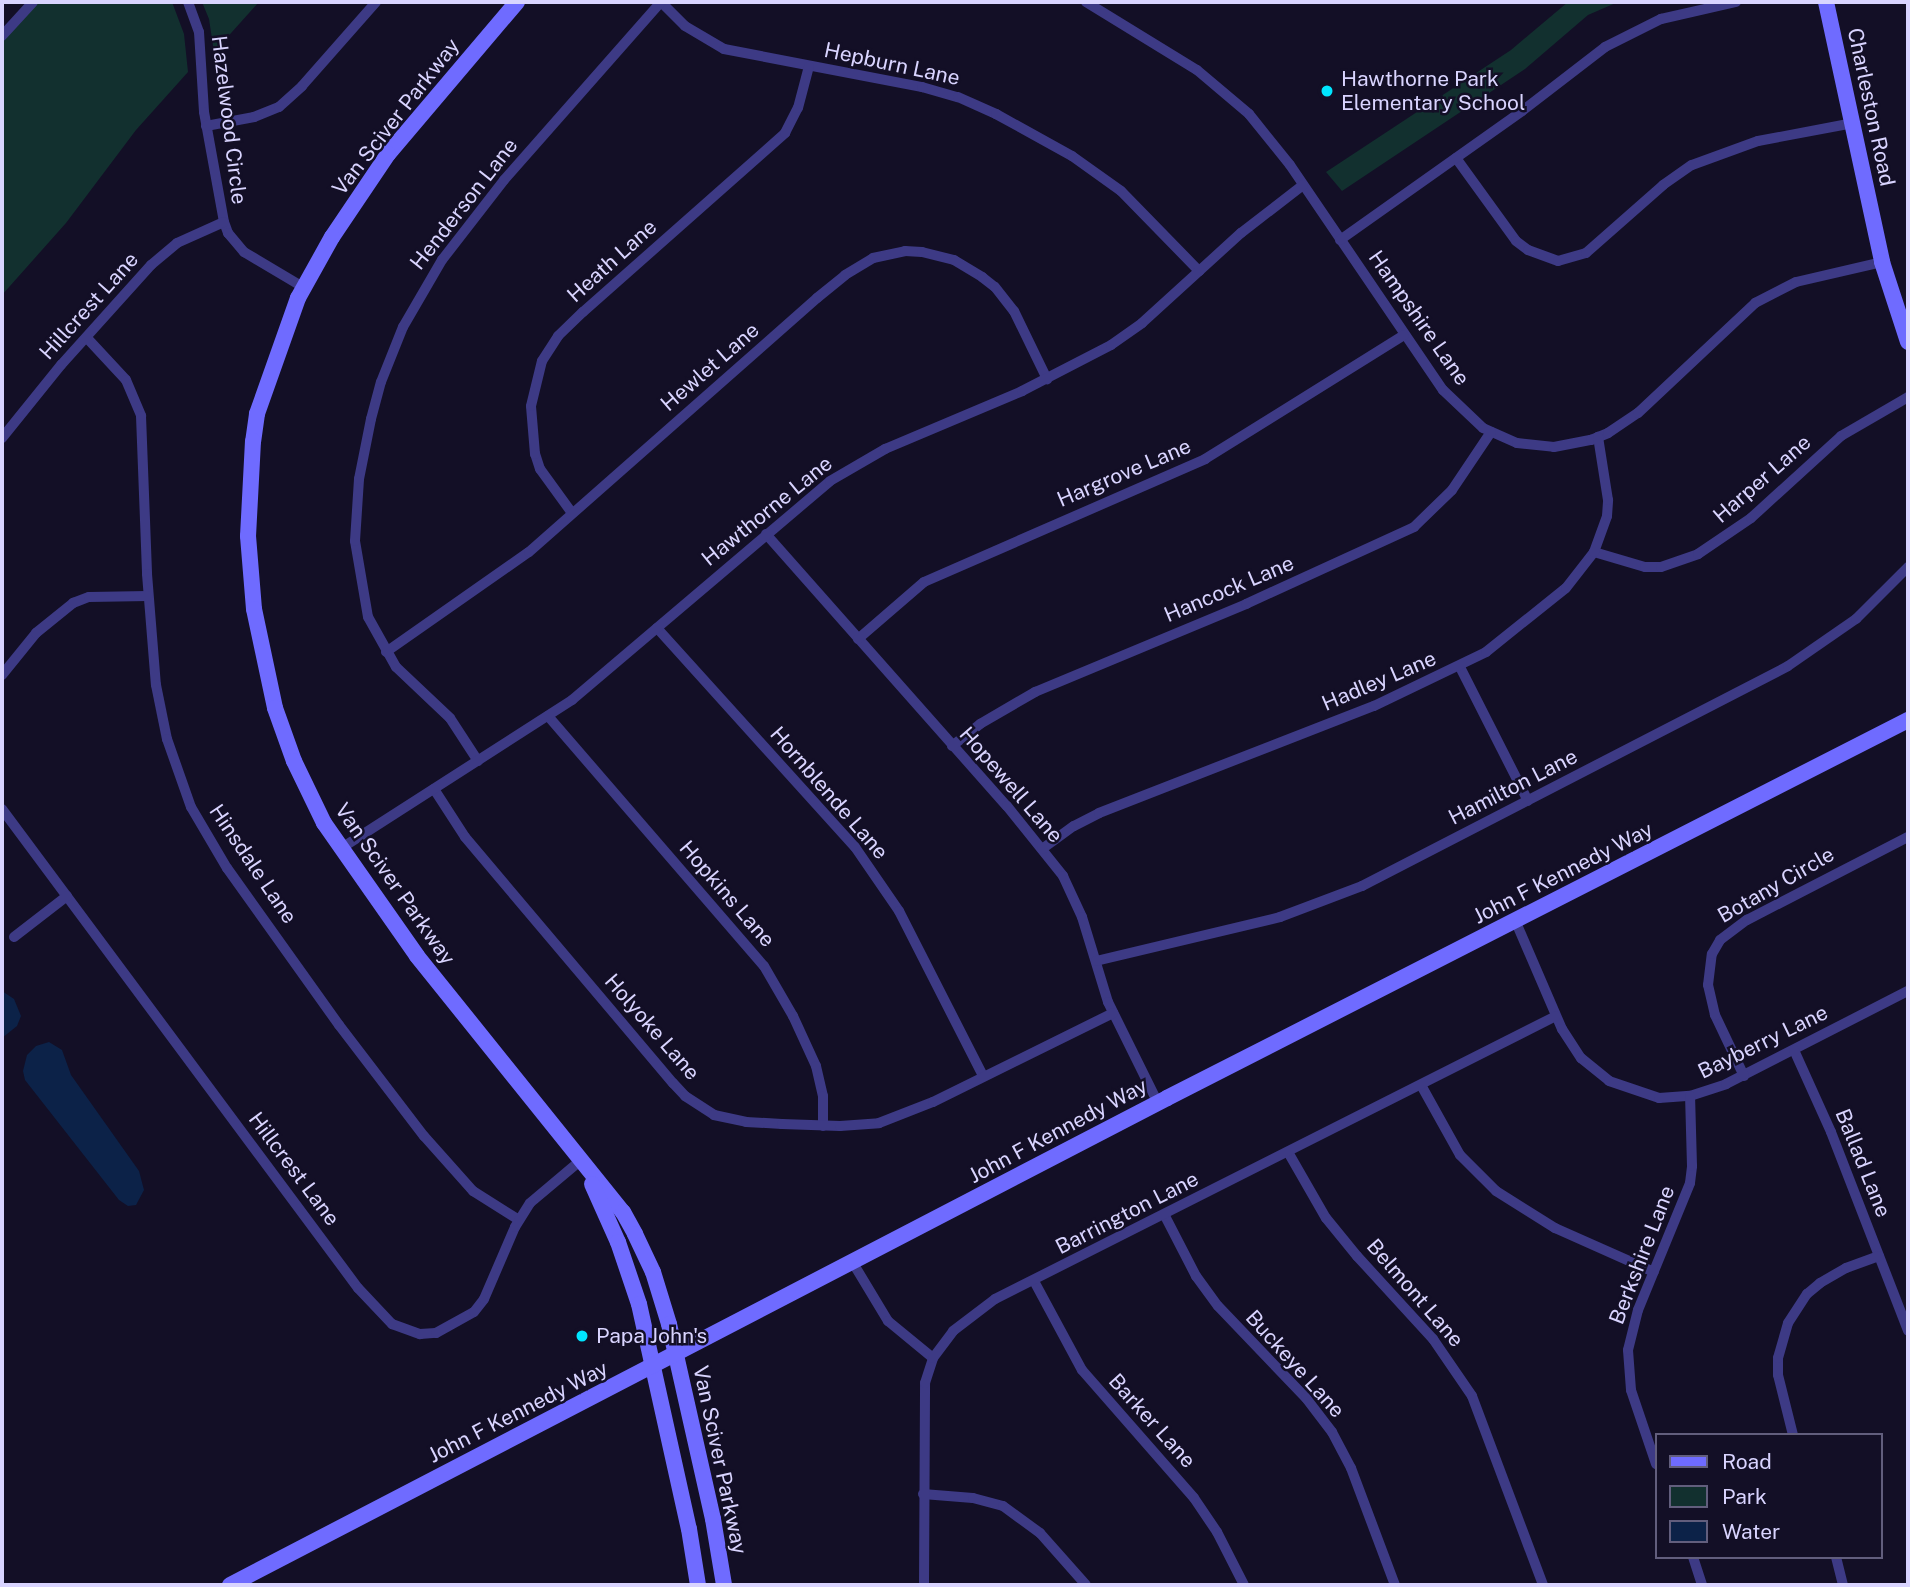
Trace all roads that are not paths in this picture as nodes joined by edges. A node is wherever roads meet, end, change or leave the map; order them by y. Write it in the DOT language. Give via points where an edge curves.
graph roads {
  1 [pos="33,2"];
  2 [pos="188,2"];
  3 [pos="376,2"];
  4 [pos="517,2"];
  5 [pos="661,2"];
  6 [pos="1086,2"];
  7 [pos="1736,2"];
  8 [pos="1826,2"];
  9 [pos="2,36"];
  10 [pos="809,66"];
  11 [pos="1853,123"];
  12 [pos="206,126"];
  13 [pos="1456,158"];
  14 [pos="1303,185"];
  15 [pos="224,222"];
  16 [pos="1340,240"];
  17 [pos="1882,262"];
  18 [pos="1199,271"];
  19 [pos="303,287"];
  20 [pos="1404,335"];
  21 [pos="87,338"];
  22 [pos="1908,342"];
  23 [pos="1047,379"];
  24 [pos="1908,397"];
  25 [pos="1491,432"];
  26 [pos="2,438"];
  27 [pos="1598,438"];
  28 [pos="572,513"];
  29 [pos="766,534"];
  30 [pos="1594,552"];
  31 [pos="1908,566"];
  32 [pos="148,596"];
  33 [pos="657,628"];
  34 [pos="858,639"];
  35 [pos="386,652"];
  36 [pos="1460,667"];
  37 [pos="2,676"];
  38 [pos="548,716"];
  39 [pos="1908,720"];
  40 [pos="952,746"];
  41 [pos="478,761"];
  42 [pos="434,789"];
  43 [pos="1528,801"];
  44 [pos="2,809"];
  45 [pos="1908,837"];
  46 [pos="340,849"];
  47 [pos="1042,849"];
  48 [pos="66,896"];
  49 [pos="1515,920"];
  50 [pos="14,937"];
  51 [pos="1096,961"];
  52 [pos="1908,991"];
  53 [pos="1113,1013"];
  54 [pos="1556,1016"];
  55 [pos="1794,1050"];
  56 [pos="983,1076"];
  57 [pos="1744,1076"];
  58 [pos="1421,1085"];
  59 [pos="1690,1096"];
  60 [pos="1158,1103"];
  61 [pos="823,1126"];
  62 [pos="1288,1152"];
  63 [pos="581,1160"];
  64 [pos="1165,1216"];
  65 [pos="519,1220"];
  66 [pos="1879,1256"];
  67 [pos="853,1263"];
  68 [pos="1654,1272"];
  69 [pos="1034,1281"];
  70 [pos="1908,1331"];
  71 [pos="676,1354"];
  72 [pos="933,1358"];
  73 [pos="653,1366"];
  74 [pos="1792,1433"];
  75 [pos="1654,1458"];
  76 [pos="923,1494"];
  77 [pos="1694,1559"];
  78 [pos="1836,1559"];
  79 [pos="230,1585"];
  80 [pos="698,1585"];
  81 [pos="724,1585"];
  82 [pos="924,1585"];
  83 [pos="1086,1585"];
  84 [pos="1244,1585"];
  85 [pos="1395,1585"];
  86 [pos="1543,1585"];
  87 [pos="1702,1585"];
  88 [pos="1843,1585"];
  1 -- 9 [label="street"];
  2 -- 12 [label="street, Hazelwood Circle" via="198,32"];
  3 -- 12 [label="street" via="279,107"];
  4 -- 19 [label="street, Van Sciver Parkway" via="388,154"];
  5 -- 10 [label="street, Hepburn Lane" via="685,26 724,49"];
  5 -- 35 [label="street, Henderson Lane" via="461,234 426,285 395,345 362,458 355,541 363,599"];
  6 -- 14 [label="street, Hampshire Lane" via="1197,70 1233,98 1278,148"];
  7 -- 13 [label="street" via="1679,13 1624,36"];
  8 -- 11 [label="street, Charleston Road"];
  10 -- 18 [label="street, Hepburn Lane" via="940,92 1006,119 1072,156 1129,196"];
  10 -- 28 [label="street, Heath Lane" via="798,108 785,133 583,312 558,336 542,361 531,406 535,454 540,469"];
  11 -- 13 [label="street" via="1758,141 1709,158 1663,185 1587,253 1558,261 1516,242"];
  11 -- 17 [label="street, Charleston Road"];
  12 -- 15 [label="street, Hazelwood Circle"];
  13 -- 16 [label="street"];
  14 -- 16 [label="street, Hampshire Lane"];
  14 -- 18 [label="street, Hawthorne Lane"];
  15 -- 19 [label="street, Hazelwood Circle" via="244,252"];
  15 -- 21 [label="street, Hillcrest Lane" via="165,252"];
  16 -- 20 [label="street, Hampshire Lane"];
  17 -- 22 [label="street, Charleston Road"];
  17 -- 27 [label="street, Hampshire Lane" via="1796,282 1770,294 1730,324 1638,413"];
  18 -- 23 [label="street, Hawthorne Lane" via="1127,334"];
  19 -- 46 [label="street, Van Sciver Parkway" via="257,414 250,574 259,645 275,708 302,780"];
  20 -- 25 [label="street, Hampshire Lane" via="1443,390"];
  20 -- 34 [label="street, Hargrove Lane" via="1205,459 932,578"];
  21 -- 26 [label="street, Hillcrest Lane"];
  21 -- 32 [label="street, Hinsdale Lane" via="126,380 141,416"];
  23 -- 28 [label="street, Hewlet Lane" via="1014,312 982,277 938,255 905,251 880,256 845,275"];
  23 -- 29 [label="street, Hawthorne Lane" via="866,459 813,494"];
  24 -- 30 [label="street, Harper Lane" via="1841,436 1751,518 1698,554 1661,567 1645,567"];
  25 -- 27 [label="street, Hampshire Lane" via="1536,446 1573,445"];
  25 -- 40 [label="street, Hancock Lane" via="1442,503 1413,527 1246,604 1034,692"];
  27 -- 30 [label="street, Hadley Lane" via="1608,500"];
  28 -- 35 [label="street, Hewlet Lane" via="529,552"];
  29 -- 33 [label="street, Hawthorne Lane"];
  29 -- 34 [label="street, Hopewell Lane"];
  30 -- 36 [label="street, Hadley Lane" via="1554,598"];
  31 -- 43 [label="street, Hamilton Lane" via="1856,619 1806,655"];
  32 -- 37 [label="street" via="89,597 74,603 36,633"];
  32 -- 65 [label="street, Hinsdale Lane" via="156,685 167,739 191,807 208,839 339,1025 433,1147 473,1191"];
  33 -- 38 [label="street, Hawthorne Lane"];
  33 -- 56 [label="street, Hornblende Lane" via="860,855 899,911"];
  34 -- 40 [label="street, Hopewell Lane"];
  35 -- 41 [label="street, Henderson Lane" via="409,681 450,718"];
  36 -- 43 [label="street"];
  36 -- 47 [label="street, Hadley Lane" via="1364,710 1099,813"];
  38 -- 41 [label="street, Hawthorne Lane"];
  38 -- 61 [label="street, Hopkins Lane" via="764,966 816,1066"];
  39 -- 49 [label="street, John F Kennedy Way"];
  40 -- 47 [label="street, Hopewell Lane"];
  41 -- 42 [label="street, Hawthorne Lane"];
  42 -- 46 [label="street, Hawthorne Lane"];
  42 -- 61 [label="street, Holyoke Lane" via="465,837 685,1096 713,1115 729,1119"];
  43 -- 51 [label="street, Hamilton Lane" via="1314,907"];
  44 -- 48 [label="street, Hillcrest Lane"];
  45 -- 57 [label="street, Botany Circle" via="1801,891 1720,940 1712,954 1707,985 1715,1015"];
  46 -- 63 [label="street, Van Sciver Parkway" via="442,990"];
  47 -- 51 [label="street, Hopewell Lane" via="1074,896"];
  48 -- 50 [label="street"];
  48 -- 65 [label="street, Hillcrest Lane" via="358,1289 392,1324 420,1334 436,1334 474,1312 484,1300"];
  49 -- 54 [label="street, Bayberry Lane"];
  49 -- 60 [label="street, John F Kennedy Way"];
  51 -- 53 [label="street, Hopewell Lane"];
  52 -- 55 [label="street, Bayberry Lane"];
  53 -- 56 [label="street, Holyoke Lane"];
  53 -- 60 [label="street, Hopewell Lane"];
  54 -- 58 [label="street, Barrington Lane"];
  54 -- 59 [label="street, Bayberry Lane" via="1581,1058 1609,1081 1659,1098"];
  55 -- 57 [label="street, Bayberry Lane"];
  55 -- 66 [label="street, Ballad Lane"];
  56 -- 61 [label="street, Holyoke Lane" via="897,1117"];
  57 -- 59 [label="street, Bayberry Lane"];
  58 -- 62 [label="street, Barrington Lane"];
  58 -- 68 [label="street" via="1460,1155 1496,1191 1548,1224"];
  59 -- 68 [label="street, Berkshire Lane" via="1690,1183"];
  60 -- 67 [label="street, John F Kennedy Way"];
  62 -- 64 [label="street, Barrington Lane"];
  62 -- 86 [label="street, Belmont Lane" via="1326,1219 1433,1339 1472,1396"];
  63 -- 65 [label="street, Hillcrest Lane" via="530,1203"];
  63 -- 71 [label="street, Van Sciver Parkway" via="635,1234 662,1296"];
  63 -- 73 [label="street, Van Sciver Parkway" via="630,1273"];
  64 -- 69 [label="street, Barrington Lane"];
  64 -- 85 [label="street, Buckeye Lane" via="1218,1307 1306,1398 1332,1432 1351,1468"];
  66 -- 70 [label="street, Ballad Lane"];
  66 -- 74 [label="street" via="1820,1283 1788,1323 1778,1375"];
  67 -- 71 [label="street, John F Kennedy Way"];
  67 -- 72 [label="street" via="888,1321"];
  68 -- 75 [label="street, Berkshire Lane" via="1633,1330 1628,1370"];
  69 -- 72 [label="street, Barrington Lane" via="996,1299 953,1331"];
  69 -- 84 [label="street, Barker Lane" via="1082,1370 1195,1498"];
  71 -- 73 [label="street, John F Kennedy Way"];
  71 -- 81 [label="street, Van Sciver Parkway"];
  72 -- 76 [label="street, Barrington Lane" via="925,1383"];
  73 -- 79 [label="street, John F Kennedy Way"];
  73 -- 80 [label="street, Van Sciver Parkway"];
  76 -- 82 [label="street, Barrington Lane"];
  76 -- 83 [label="street" via="974,1498 1003,1506 1040,1532"];
  77 -- 87 [label="street"];
  78 -- 88 [label="street"];
}
